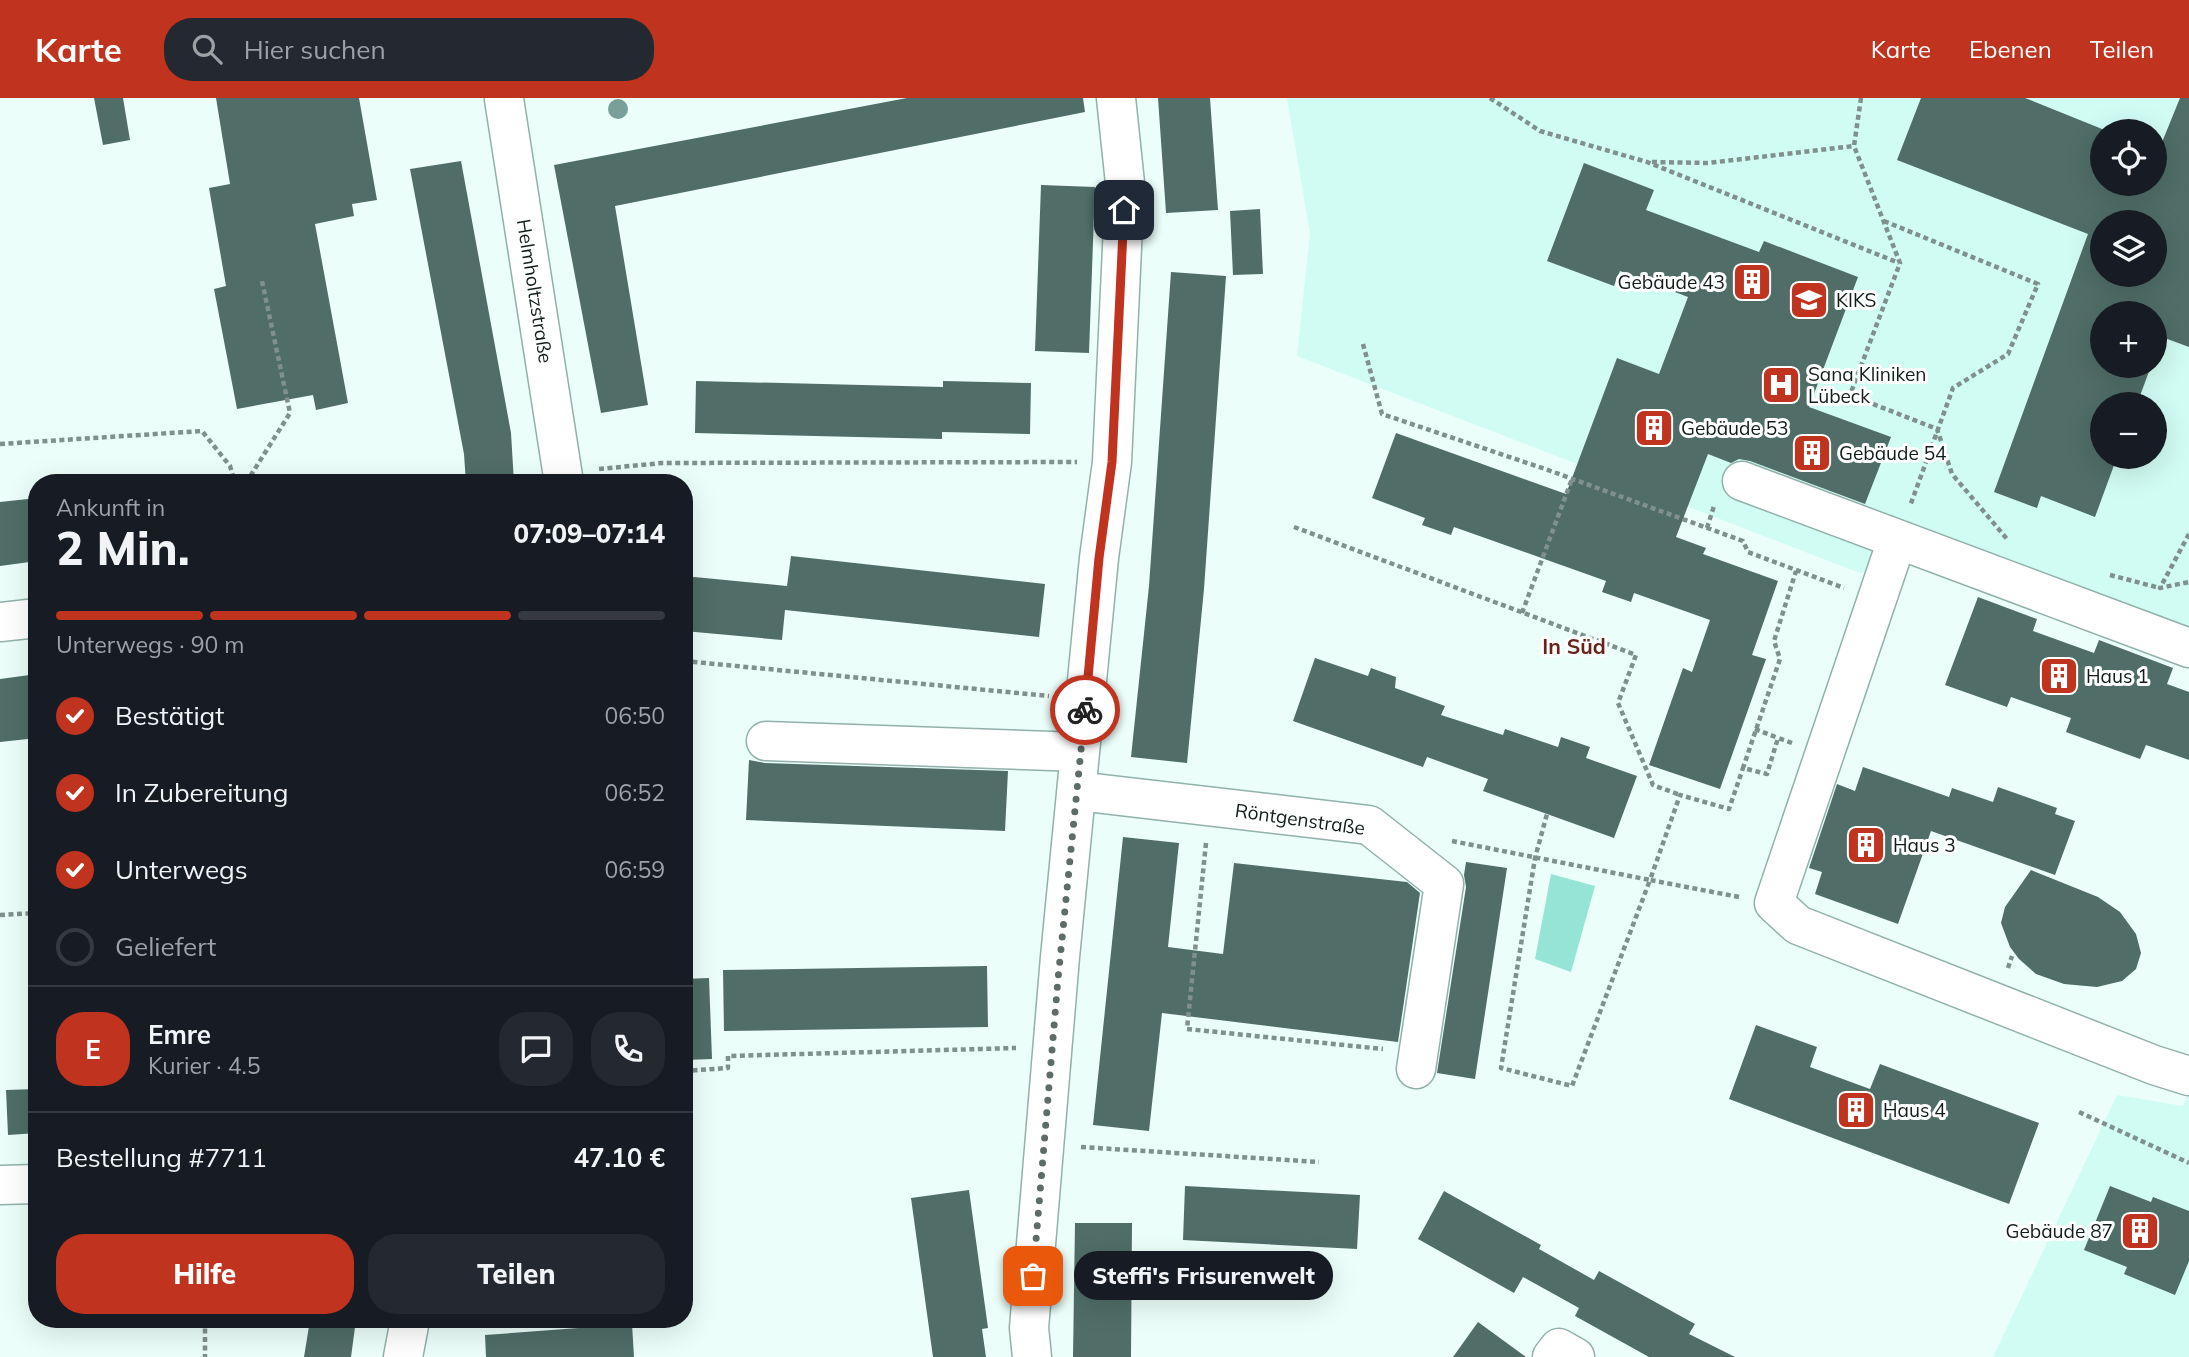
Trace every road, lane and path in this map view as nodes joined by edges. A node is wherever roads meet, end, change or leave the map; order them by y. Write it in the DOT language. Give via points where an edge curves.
graph roads {
  1 [pos="498,98"];
  2 [pos="1116,98"];
  3 [pos="1490,98"];
  4 [pos="1861,98"];
  5 [pos="1854,146"];
  6 [pos="1647,162"];
  7 [pos="1883,220"];
  8 [pos="1900,263"];
  9 [pos="262,281"];
  10 [pos="1363,344"];
  11 [pos="1937,429"];
  12 [pos="0,444"];
  13 [pos="1112,462"];
  14 [pos="232,474"];
  15 [pos="252,474"];
  16 [pos="563,474"];
  17 [pos="592,474"];
  18 [pos="1572,479"];
  19 [pos="1729,489"];
  20 [pos="1294,527"];
  21 [pos="1707,528"];
  22 [pos="2189,534"];
  23 [pos="1897,540"];
  24 [pos="2007,540"];
  25 [pos="1796,571"];
  26 [pos="2108,575"];
  27 [pos="2189,582"];
  28 [pos="2160,588"];
  29 [pos="1877,600"];
  30 [pos="1522,613"];
  31 [pos="28,619"];
  32 [pos="0,622"];
  33 [pos="2189,648"];
  34 [pos="693,662"];
  35 [pos="1086,699"];
  36 [pos="1755,729"];
  37 [pos="1778,738"];
  38 [pos="766,741"];
  39 [pos="1080,752"];
  40 [pos="1824,755"];
  41 [pos="1743,768"];
  42 [pos="1077,790"];
  43 [pos="1680,795"];
  44 [pos="1210,806"];
  45 [pos="1547,814"];
  46 [pos="1445,840"];
  47 [pos="1535,858"];
  48 [pos="1650,880"];
  49 [pos="1774,904"];
  50 [pos="28,913"];
  51 [pos="0,915"];
  52 [pos="1052,1047"];
  53 [pos="1417,1061"];
  54 [pos="693,1070"];
  55 [pos="2189,1076"];
  56 [pos="2079,1112"];
  57 [pos="1045,1145"];
  58 [pos="1319,1163"];
  59 [pos="2189,1163"];
  60 [pos="28,1184"];
  61 [pos="0,1185"];
  62 [pos="205,1328"];
  63 [pos="408,1328"];
  64 [pos="205,1357"];
  65 [pos="403,1357"];
  66 [pos="1032,1357"];
  67 [pos="1552,1357"];
  68 [pos="1575,1357"];
  1 -- 16 [label="street, Helmholtzstraße"];
  2 -- 13 [label="street" via="1125,183"];
  3 -- 6 [label="path" via="1540,131"];
  4 -- 5 [label="path"];
  5 -- 6 [label="path" via="1708,163"];
  5 -- 7 [label="path"];
  6 -- 8 [label="path"];
  7 -- 8 [label="path"];
  7 -- 11 [label="path" via="2038,284 2008,354 1953,388"];
  8 -- 11 [label="path" via="1850,395"];
  9 -- 15 [label="path" via="290,413"];
  10 -- 18 [label="path" via="1382,414"];
  11 -- 23 [label="path"];
  11 -- 24 [label="path" via="1952,474"];
  12 -- 14 [label="path" via="202,431"];
  13 -- 17 [label="path" via="676,462"];
  13 -- 35 [label="street"];
  18 -- 21 [label="path"];
  18 -- 30 [label="path"];
  19 -- 21 [label="path"];
  19 -- 23 [label="street"];
  20 -- 30 [label="path"];
  21 -- 25 [label="path" via="1743,541 1748,552"];
  22 -- 28 [label="path"];
  23 -- 29 [label="street"];
  23 -- 33 [label="street"];
  25 -- 29 [label="path"];
  25 -- 36 [label="path" via="1774,641 1780,659"];
  26 -- 28 [label="path"];
  27 -- 28 [label="path"];
  29 -- 40 [label="street"];
  30 -- 43 [label="path" via="1636,655 1618,704 1653,785"];
  31 -- 32 [label="street"];
  34 -- 35 [label="path"];
  35 -- 39 [label="street"];
  36 -- 37 [label="path"];
  36 -- 41 [label="path"];
  37 -- 40 [label="path"];
  37 -- 41 [label="path" via="1767,774"];
  38 -- 39 [label="street"];
  39 -- 42 [label="street"];
  40 -- 49 [label="street"];
  41 -- 43 [label="path" via="1729,809"];
  42 -- 44 [label="street, Röntgenstraße"];
  42 -- 52 [label="street"];
  43 -- 48 [label="path"];
  44 -- 53 [label="street, Röntgenstraße" via="1369,825 1444,884"];
  44 -- 53 [label="path" via="1187,1029"];
  45 -- 47 [label="path"];
  46 -- 47 [label="path"];
  47 -- 48 [label="path"];
  47 -- 48 [label="path" via="1501,1068 1572,1086"];
  48 -- 49 [label="path"];
  49 -- 55 [label="street" via="1798,925"];
  50 -- 51 [label="path"];
  52 -- 54 [label="path" via="728,1056 728,1068"];
  52 -- 57 [label="street"];
  56 -- 59 [label="path"];
  57 -- 58 [label="path"];
  57 -- 66 [label="street" via="1029,1328"];
  60 -- 61 [label="street"];
  62 -- 64 [label="path"];
  63 -- 65 [label="street"];
  67 -- 68 [label="street" via="1559,1348"];
}
